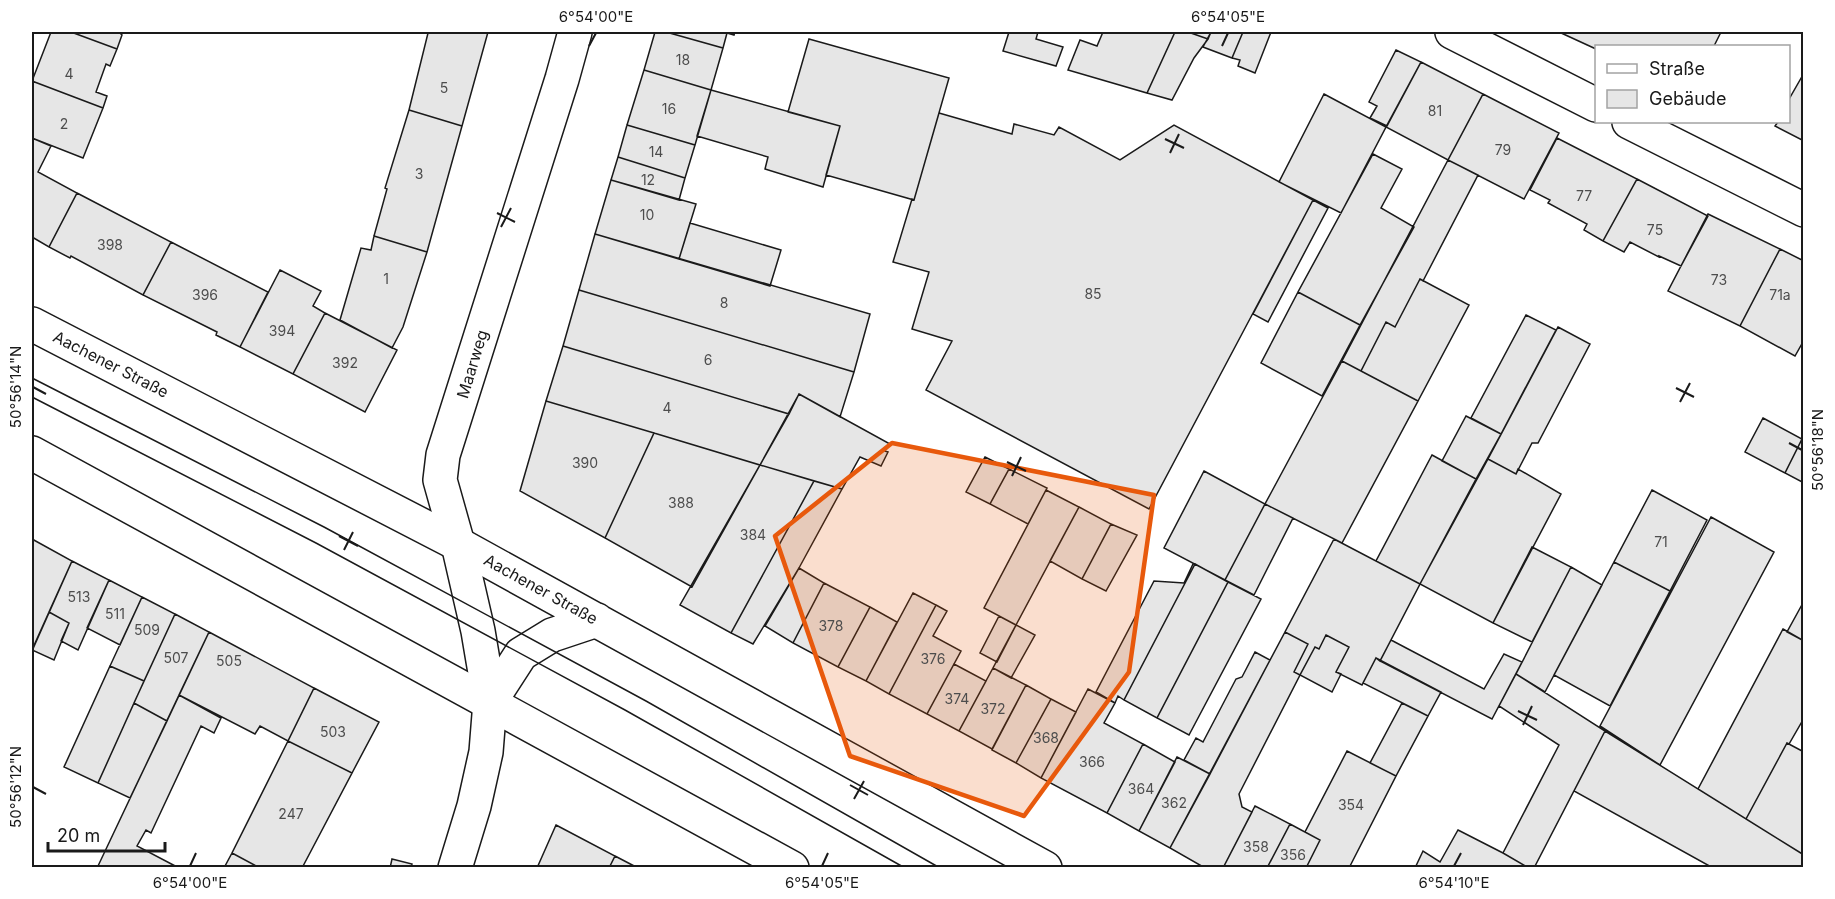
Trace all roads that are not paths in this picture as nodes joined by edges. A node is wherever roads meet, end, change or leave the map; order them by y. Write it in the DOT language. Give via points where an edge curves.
graph roads {
  1 [pos="575,32"];
  2 [pos="1452,32"];
  3 [pos="1595,104"];
  4 [pos="1631,123"];
  5 [pos="1803,210"];
  6 [pos="32,324"];
  7 [pos="32,453"];
  8 [pos="458,544"];
  9 [pos="597,620"];
  10 [pos="490,702"];
  11 [pos="454,867"];
  12 [pos="792,867"];
  13 [pos="1045,867"];
  1 -- 8 [label="main road, Maarweg" via="443,455 440,480"];
  2 -- 3 [label="main road"];
  4 -- 5 [label="main road"];
  6 -- 8 [label="main road, Aachener Straße"];
  7 -- 10 [label="main road"];
  8 -- 9 [label="main road, Aachener Straße"];
  8 -- 10 [label="main road, Maarweg"];
  9 -- 10 [label="main road" via="552,635 521,654"];
  9 -- 13 [label="main road, Aachener Straße"];
  10 -- 11 [label="main road" via="486,752"];
  10 -- 12 [label="main road"];
}
